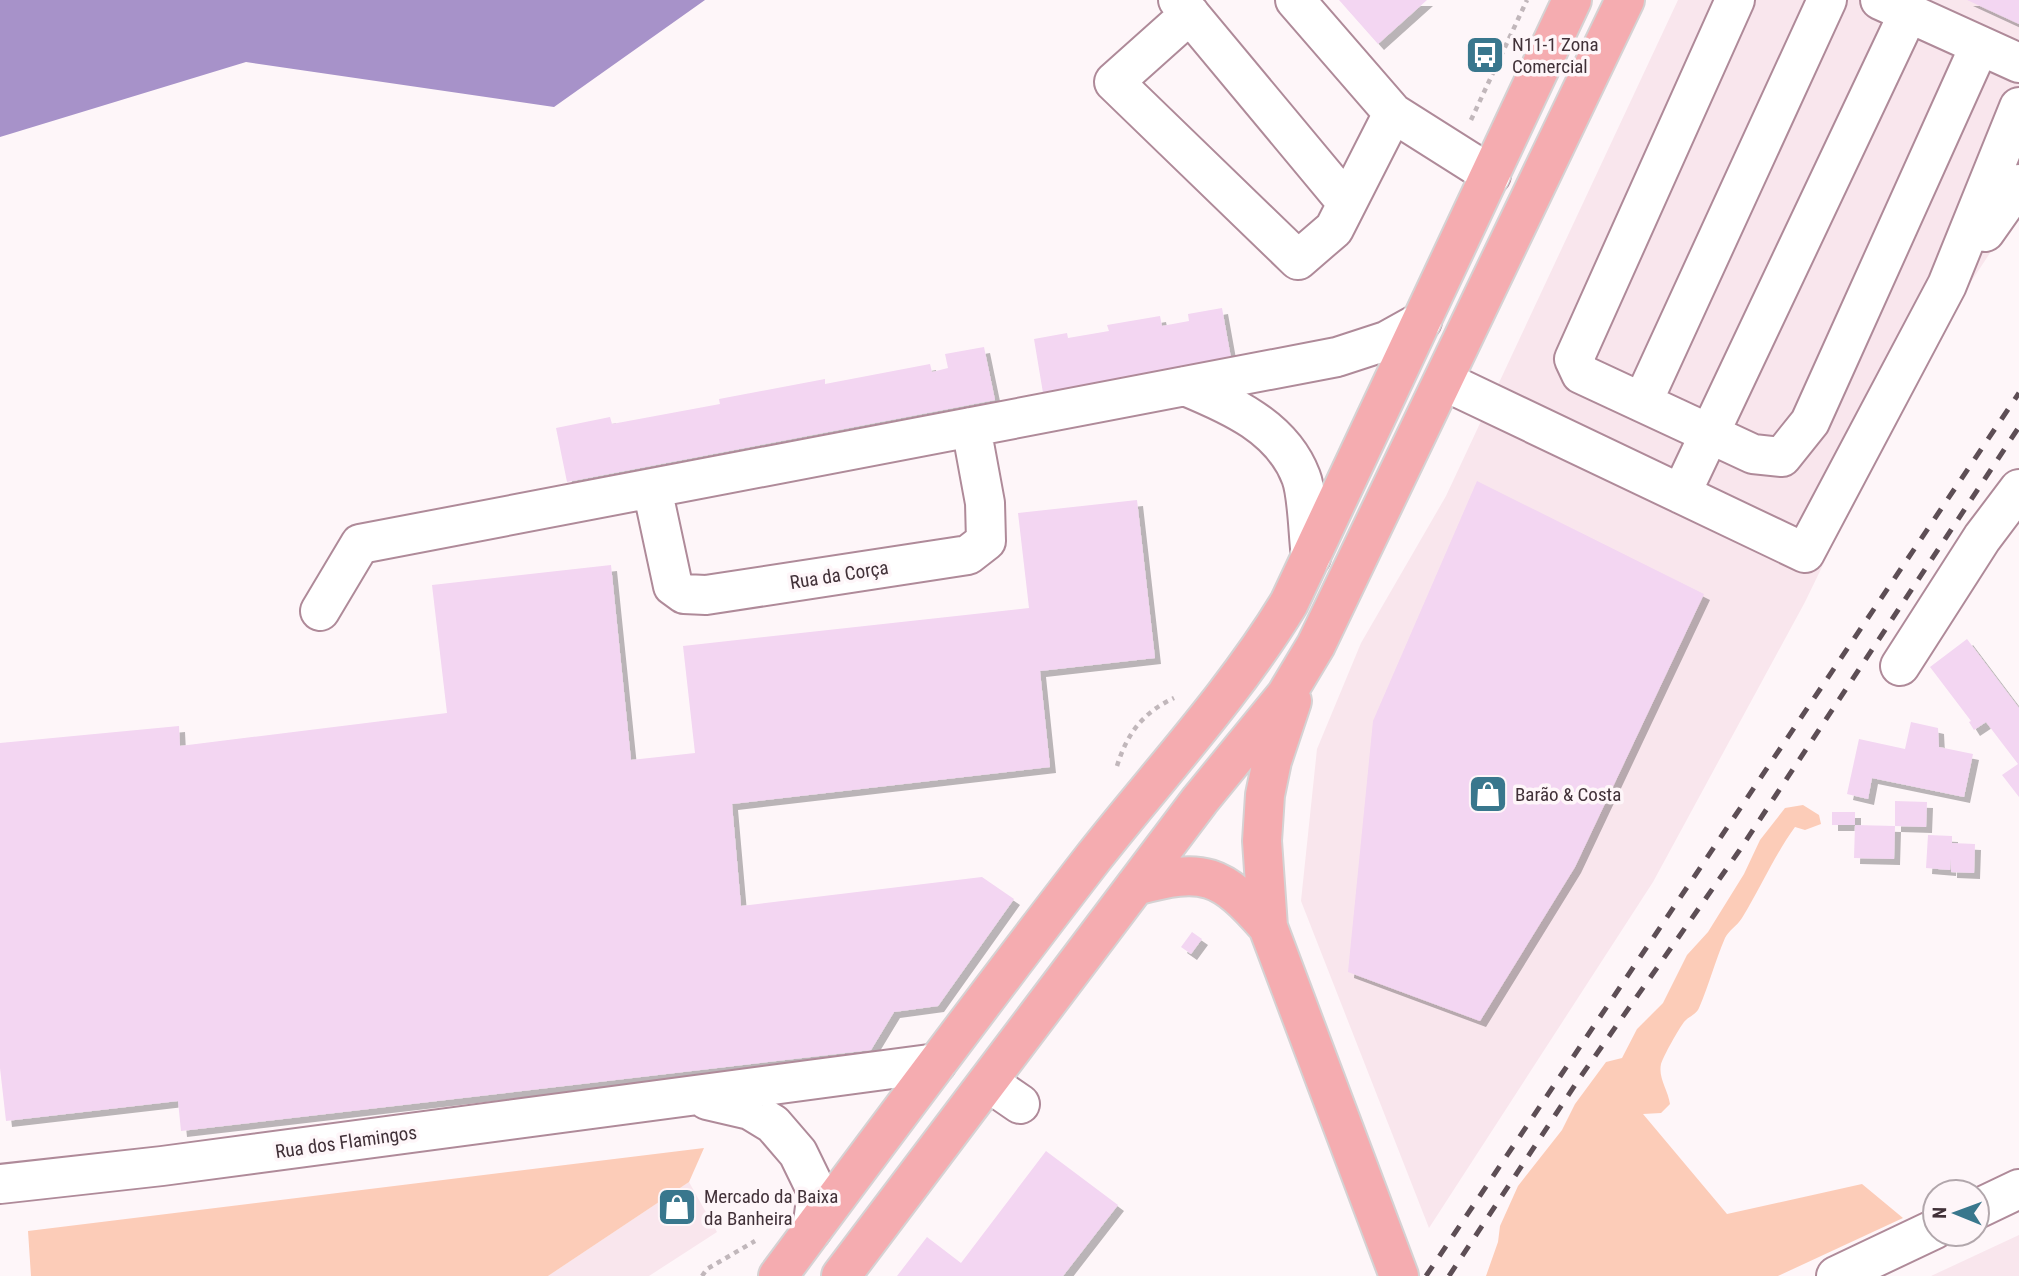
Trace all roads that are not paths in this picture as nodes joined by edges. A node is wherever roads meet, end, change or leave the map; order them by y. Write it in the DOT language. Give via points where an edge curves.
graph roads {
  1 [pos="1295,0"];
  2 [pos="1572,0"];
  3 [pos="1625,0"];
  4 [pos="1735,0"];
  5 [pos="1826,0"];
  6 [pos="1184,7"];
  7 [pos="1894,7"];
  8 [pos="1979,47"];
  9 [pos="2019,63"];
  10 [pos="2019,107"];
  11 [pos="1393,113"];
  12 [pos="1491,175"];
  13 [pos="2019,184"];
  14 [pos="1347,203"];
  15 [pos="1947,285"];
  16 [pos="1422,321"];
  17 [pos="1444,381"];
  18 [pos="1185,386"];
  19 [pos="1643,401"];
  20 [pos="971,427"];
  21 [pos="1712,432"];
  22 [pos="652,488"];
  23 [pos="2019,489"];
  24 [pos="1681,494"];
  25 [pos="1311,557"];
  26 [pos="320,611"];
  27 [pos="1316,645"];
  28 [pos="1900,666"];
  29 [pos="1135,886"];
  30 [pos="1268,928"];
  31 [pos="937,1063"];
  32 [pos="988,1082"];
  33 [pos="691,1097"];
  34 [pos="1020,1104"];
  35 [pos="0,1184"];
  36 [pos="2019,1189"];
  37 [pos="1991,1202"];
  38 [pos="812,1230"];
  39 [pos="1921,1236"];
  40 [pos="778,1276"];
  41 [pos="842,1276"];
  42 [pos="1399,1276"];
  43 [pos="1836,1276"];
  1 -- 11 [label="street"];
  2 -- 12 [label="main road"];
  3 -- 17 [label="main road"];
  4 -- 19 [label="street" via="1574,359 1581,374"];
  5 -- 19 [label="street"];
  6 -- 14 [label="street"];
  6 -- 14 [label="street" via="1114,82 1298,260 1334,229"];
  7 -- 8 [label="street"];
  7 -- 21 [label="street"];
  8 -- 9 [label="street"];
  8 -- 21 [label="street" via="1810,422 1782,457 1754,454"];
  10 -- 15 [label="street"];
  11 -- 12 [label="street"];
  11 -- 14 [label="street"];
  12 -- 16 [label="main road"];
  13 -- 15 [label="street"];
  15 -- 24 [label="street" via="1805,553"];
  16 -- 18 [label="street" via="1367,349"];
  16 -- 25 [label="main road"];
  17 -- 24 [label="street"];
  17 -- 27 [label="main road"];
  18 -- 20 [label="street"];
  18 -- 25 [label="street" via="1272,432 1301,477"];
  19 -- 21 [label="street"];
  20 -- 22 [label="street"];
  20 -- 22 [label="street, Rua da Corça" via="985,503 986,541 968,555 706,595 684,594 673,586"];
  21 -- 24 [label="street"];
  22 -- 26 [label="street" via="360,544"];
  23 -- 28 [label="street"];
  25 -- 31 [label="main road" via="1272,632 1232,687"];
  27 -- 29 [label="main road" via="1286,695"];
  27 -- 30 [label="main road" via="1285,718 1265,795 1262,841"];
  29 -- 30 [label="main road" via="1171,876 1216,881 1240,895"];
  29 -- 32 [label="main road"];
  30 -- 42 [label="main road"];
  31 -- 33 [label="street, Rua dos Flamingos"];
  31 -- 38 [label="main road"];
  32 -- 34 [label="street"];
  32 -- 41 [label="main road"];
  33 -- 35 [label="street, Rua dos Flamingos"];
  33 -- 38 [label="street, Rua dos Flamingos" via="750,1110 774,1124 798,1153 817,1192"];
  36 -- 37 [label="street"];
  38 -- 40 [label="main road"];
  39 -- 43 [label="street"];
}
